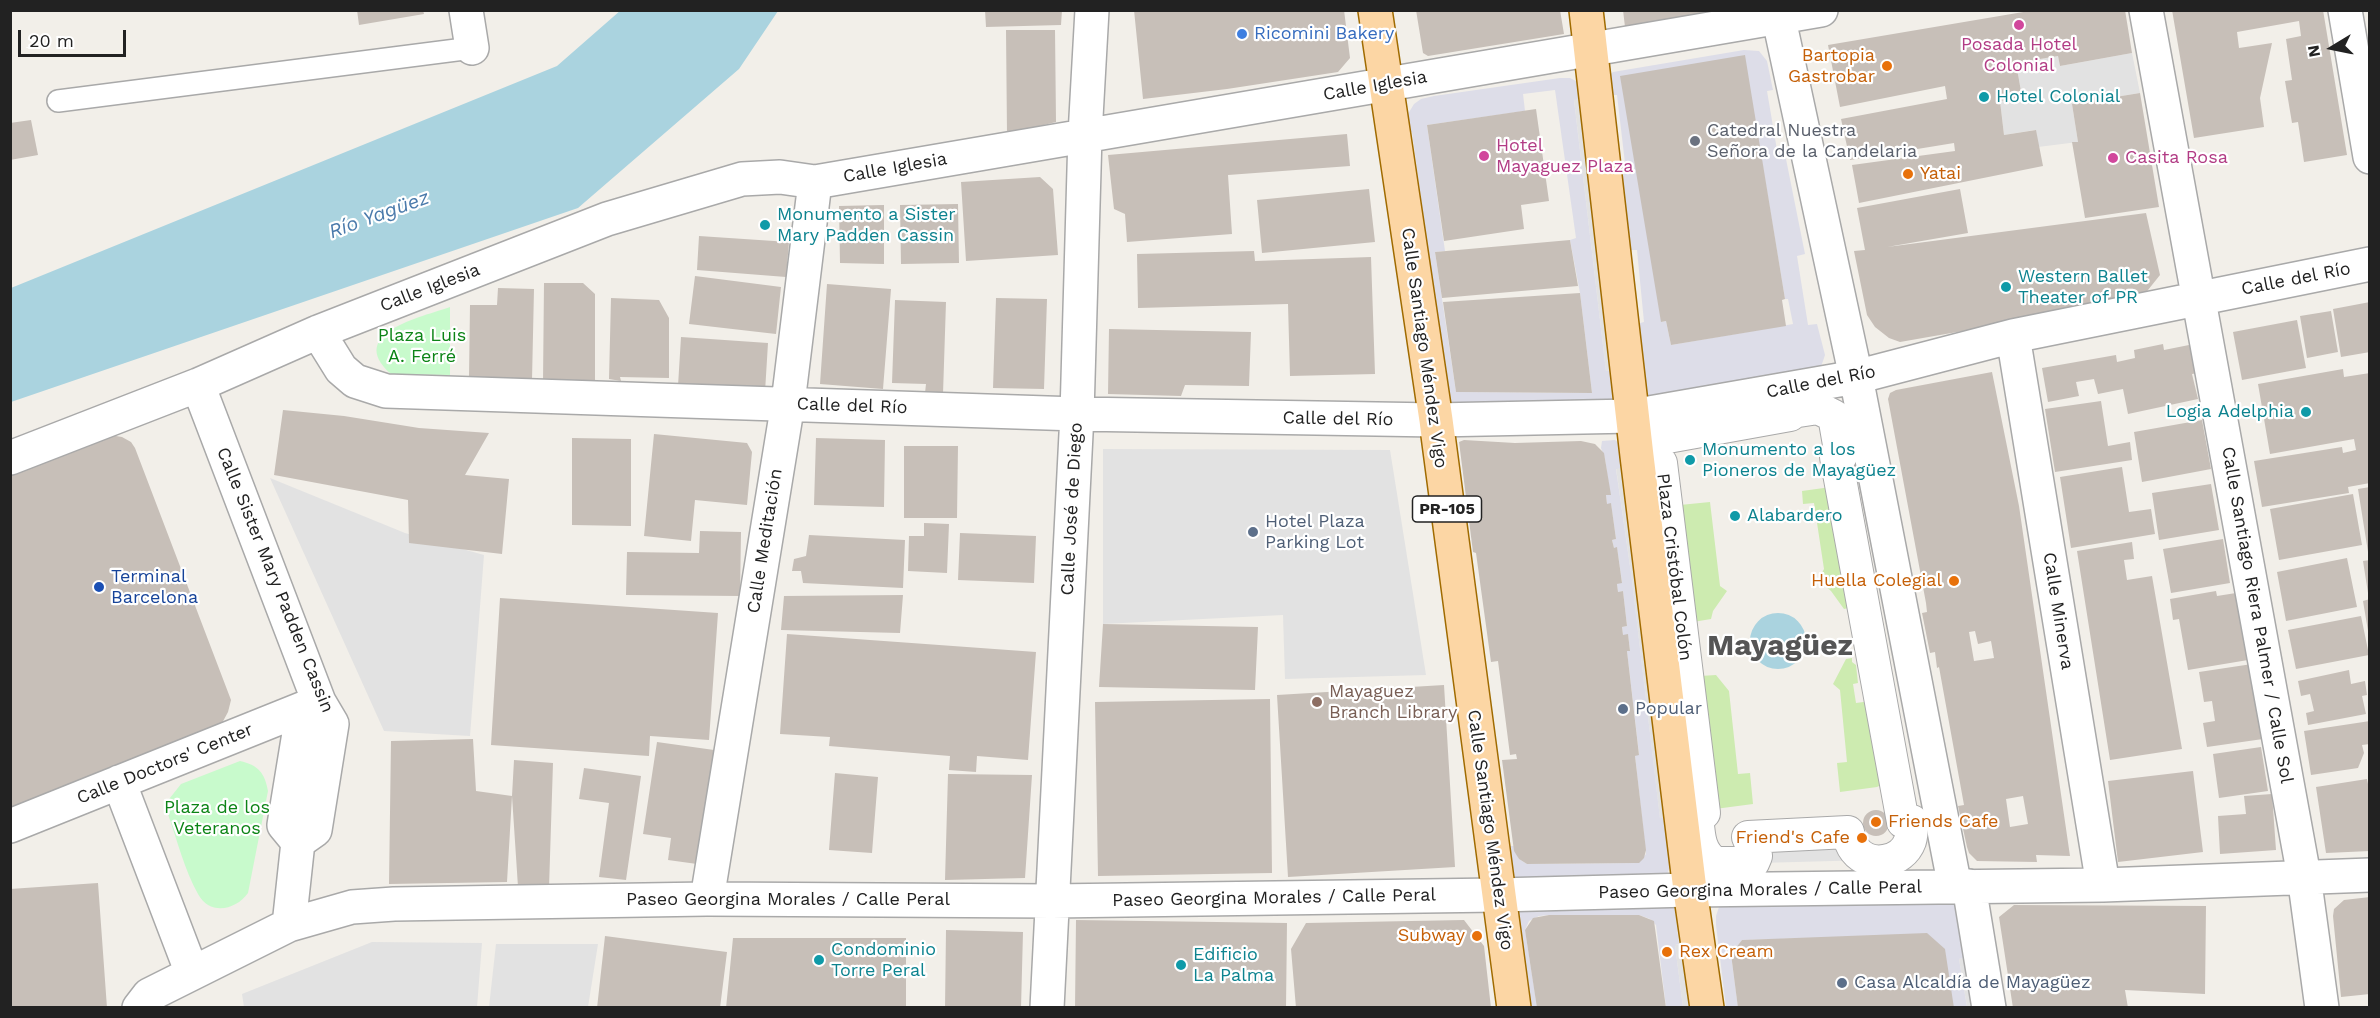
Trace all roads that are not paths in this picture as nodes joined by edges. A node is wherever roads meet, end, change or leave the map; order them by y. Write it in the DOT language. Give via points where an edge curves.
graph roads {
  1 [pos="466,10"];
  2 [pos="1092,10"];
  3 [pos="1375,10"];
  4 [pos="1586,10"];
  5 [pos="1821,10"];
  6 [pos="2146,10"];
  7 [pos="2345,10"];
  8 [pos="1778,14"];
  9 [pos="472,48"];
  10 [pos="1591,50"];
  11 [pos="1384,85"];
  12 [pos="58,100"];
  13 [pos="1085,135"];
  14 [pos="2370,157"];
  15 [pos="815,182"];
  16 [pos="2370,264"];
  17 [pos="2200,298"];
  18 [pos="318,332"];
  19 [pos="2013,336"];
  20 [pos="1856,377"];
  21 [pos="198,385"];
  22 [pos="788,403"];
  23 [pos="1077,414"];
  24 [pos="1632,416"];
  25 [pos="1436,420"];
  26 [pos="10,458"];
  27 [pos="311,705"];
  28 [pos="119,782"];
  29 [pos="1904,822"];
  30 [pos="10,826"];
  31 [pos="2370,875"];
  32 [pos="2304,876"];
  33 [pos="2103,885"];
  34 [pos="1962,887"];
  35 [pos="1690,890"];
  36 [pos="1498,895"];
  37 [pos="706,898"];
  38 [pos="1052,901"];
  39 [pos="289,925"];
  40 [pos="192,973"];
  41 [pos="139,1008"];
  42 [pos="1047,1008"];
  43 [pos="1514,1008"];
  44 [pos="1707,1008"];
  45 [pos="1989,1008"];
  46 [pos="2322,1008"];
  1 -- 9 [label="street"];
  2 -- 13 [label="street, Calle José de Diego"];
  3 -- 11 [label="main road, Calle Santiago Méndez Vigo / PR-105"];
  4 -- 10 [label="main road"];
  5 -- 8 [label="street, Calle Iglesia"];
  6 -- 17 [label="street, Calle Santiago Riera Palmer / Calle Sol"];
  7 -- 14 [label="street"];
  8 -- 10 [label="street, Calle Iglesia"];
  8 -- 20 [label="street"];
  9 -- 12 [label="lane"];
  10 -- 11 [label="street, Calle Iglesia"];
  10 -- 24 [label="main road"];
  11 -- 13 [label="street, Calle Iglesia"];
  11 -- 25 [label="main road, Calle Santiago Méndez Vigo / PR-105"];
  13 -- 15 [label="street, Calle Iglesia"];
  13 -- 23 [label="street, Calle José de Diego"];
  15 -- 18 [label="street, Calle Iglesia" via="780,177 742,179 607,219"];
  15 -- 22 [label="street, Calle Meditación"];
  16 -- 17 [label="street, Calle del Río"];
  17 -- 19 [label="street, Calle del Río"];
  17 -- 32 [label="street, Calle Santiago Riera Palmer / Calle Sol"];
  18 -- 21 [label="street, Calle Iglesia"];
  18 -- 22 [label="street, Calle del Río" via="341,369 355,381 386,391"];
  19 -- 20 [label="street, Calle del Río"];
  19 -- 33 [label="street, Calle Minerva"];
  20 -- 24 [label="street, Calle del Río"];
  20 -- 34 [label="street"];
  21 -- 26 [label="street, Calle Iglesia"];
  21 -- 27 [label="street, Calle Sister Mary Padden Cassin"];
  22 -- 23 [label="street, Calle del Río"];
  22 -- 37 [label="street, Calle Meditación"];
  23 -- 25 [label="street, Calle del Río"];
  23 -- 38 [label="street, Calle José de Diego"];
  24 -- 25 [label="street, Calle del Río"];
  24 -- 35 [label="main road"];
  25 -- 36 [label="main road, Calle Santiago Méndez Vigo / PR-105"];
  27 -- 28 [label="street, Calle Doctors' Center"];
  27 -- 39 [label="street, Calle Sister Mary Padden Cassin" via="284,825 298,842"];
  28 -- 30 [label="street, Calle Doctors' Center"];
  28 -- 40 [label="street"];
  29 -- 29 [label="street, Plaza Cristóbal Colón" via="1912,821 1910,841 1889,861 1861,856 1848,832 1748,837 1756,856 1753,862 1715,863 1705,854 1697,814 1704,813 1663,475 1661,463 1655,464 1653,450 1662,438 1818,408 1834,417 1841,456 1836,457"];
  31 -- 32 [label="street, Paseo Georgina Morales / Calle Peral"];
  32 -- 33 [label="street, Paseo Georgina Morales / Calle Peral"];
  32 -- 46 [label="street, Calle Santiago Riera Palmer / Calle Sol"];
  33 -- 34 [label="street, Paseo Georgina Morales / Calle Peral"];
  34 -- 35 [label="street, Paseo Georgina Morales / Calle Peral"];
  34 -- 45 [label="street"];
  35 -- 36 [label="street, Paseo Georgina Morales / Calle Peral"];
  35 -- 44 [label="main road"];
  36 -- 38 [label="street, Paseo Georgina Morales / Calle Peral"];
  36 -- 43 [label="main road, Calle Santiago Méndez Vigo / PR-105"];
  37 -- 38 [label="street, Paseo Georgina Morales / Calle Peral"];
  37 -- 39 [label="street, Paseo Georgina Morales / Calle Peral" via="352,907"];
  38 -- 42 [label="street, Calle José de Diego"];
  39 -- 40 [label="street, Paseo Georgina Morales / Calle Peral"];
  40 -- 41 [label="street, Paseo Georgina Morales / Calle Peral" via="149,995"];
}
